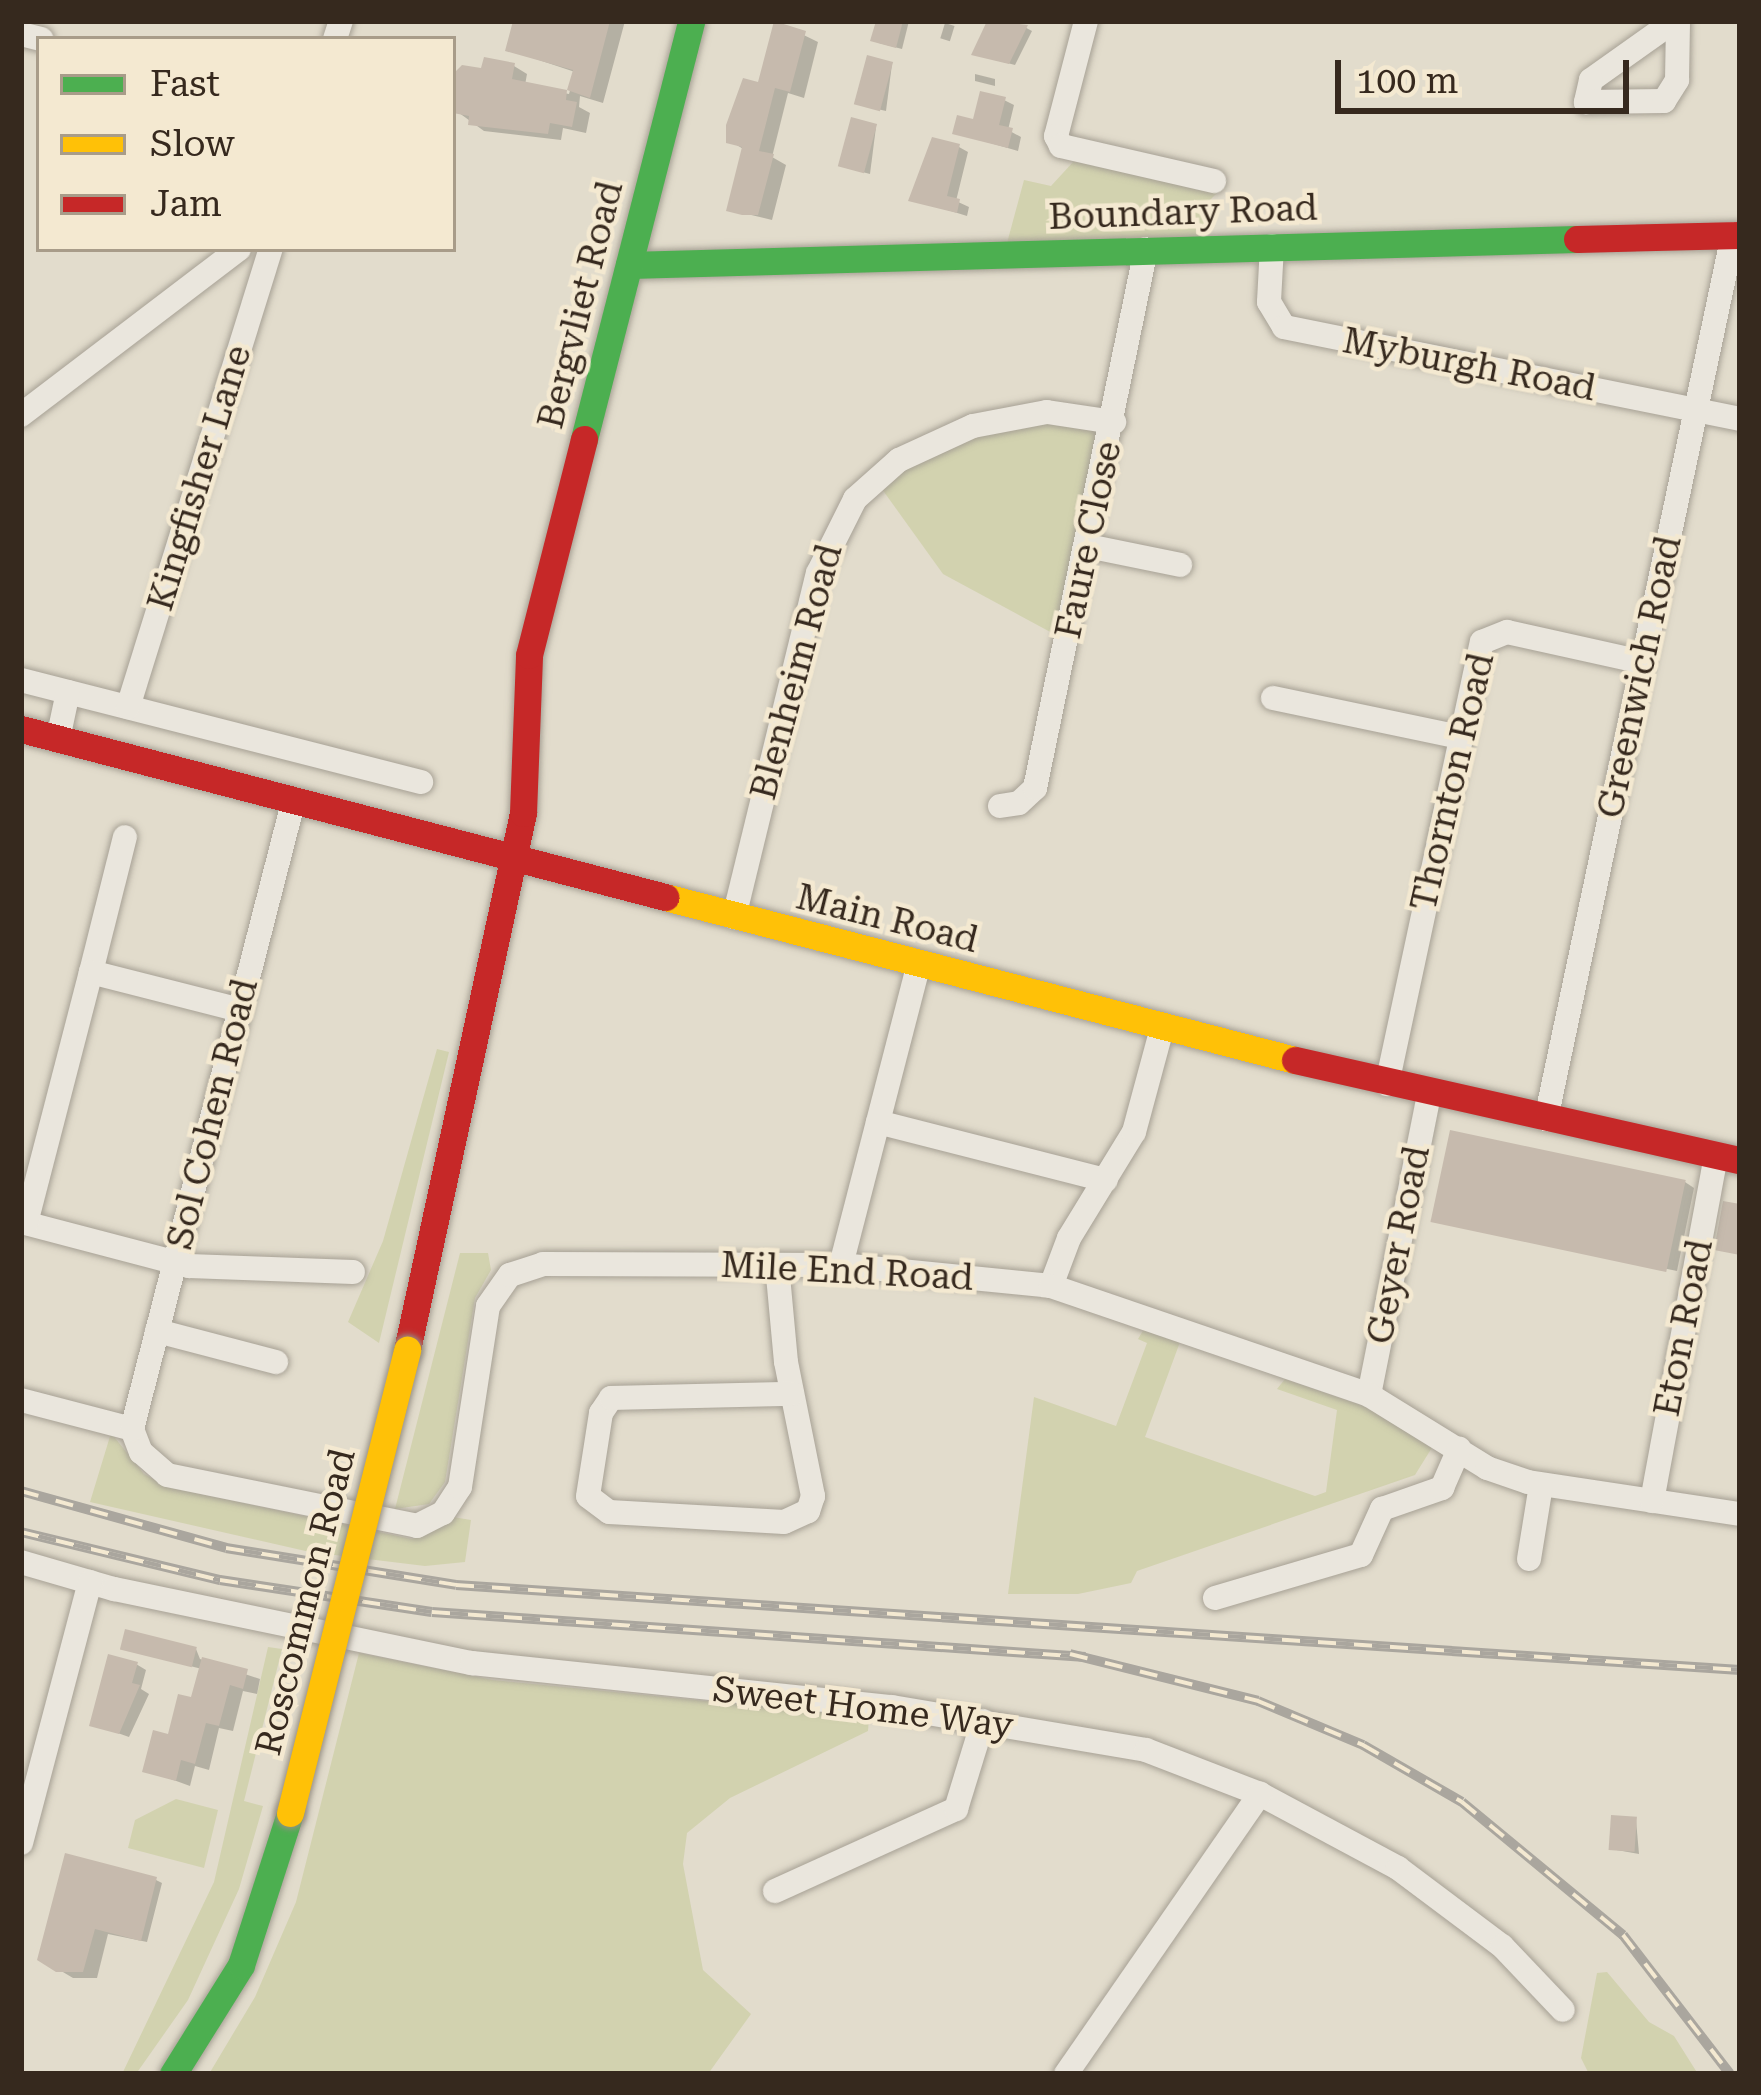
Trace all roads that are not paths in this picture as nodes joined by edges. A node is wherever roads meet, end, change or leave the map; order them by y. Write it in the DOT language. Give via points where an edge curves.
graph roads {
  1 [pos="692,21"];
  2 [pos="1085,21"];
  3 [pos="1214,181"];
  4 [pos="1736,235"];
  5 [pos="1272,246"];
  6 [pos="1146,249"];
  7 [pos="234,252"];
  8 [pos="270,252"];
  9 [pos="628,265"];
  10 [pos="1698,411"];
  11 [pos="21,416"];
  12 [pos="1740,419"];
  13 [pos="1114,422"];
  14 [pos="1087,546"];
  15 [pos="1180,565"];
  16 [pos="1642,662"];
  17 [pos="21,680"];
  18 [pos="68,692"];
  19 [pos="1273,698"];
  20 [pos="128,707"];
  21 [pos="21,729"];
  22 [pos="1460,737"];
  23 [pos="58,739"];
  24 [pos="421,782"];
  25 [pos="294,799"];
  26 [pos="1000,806"];
  27 [pos="125,837"];
  28 [pos="526,861"];
  29 [pos="734,917"];
  30 [pos="919,963"];
  31 [pos="91,972"];
  32 [pos="240,1010"];
  33 [pos="1162,1028"];
  34 [pos="1387,1084"];
  35 [pos="1429,1094"];
  36 [pos="1546,1119"];
  37 [pos="878,1122"];
  38 [pos="1728,1158"];
  39 [pos="1106,1180"];
  40 [pos="24,1222"];
  41 [pos="175,1264"];
  42 [pos="776,1265"];
  43 [pos="841,1265"];
  44 [pos="353,1272"];
  45 [pos="1052,1286"];
  46 [pos="158,1331"];
  47 [pos="276,1362"];
  48 [pos="791,1394"];
  49 [pos="1370,1395"];
  50 [pos="21,1400"];
  51 [pos="132,1429"];
  52 [pos="1459,1450"];
  53 [pos="1541,1485"];
  54 [pos="1652,1501"];
  55 [pos="1740,1514"];
  56 [pos="1529,1559"];
  57 [pos="21,1562"];
  58 [pos="90,1582"];
  59 [pos="1215,1598"];
  60 [pos="983,1721"];
  61 [pos="1260,1794"];
  62 [pos="21,1843"];
  63 [pos="776,1891"];
  64 [pos="1563,2010"];
  65 [pos="173,2074"];
  66 [pos="1066,2074"];
  1 -- 9 [label="street, Bergvliet Road"];
  2 -- 3 [label="street" via="1056,136 1061,146"];
  4 -- 5 [label="street, Boundary Road"];
  4 -- 10 [label="street, Greenwich Road"];
  5 -- 6 [label="street, Boundary Road"];
  5 -- 10 [label="street, Myburgh Road" via="1269,302 1284,327"];
  6 -- 9 [label="street, Boundary Road"];
  6 -- 13 [label="street, Faure Close"];
  7 -- 11 [label="street"];
  8 -- 20 [label="street, Kingfisher Lane"];
  9 -- 28 [label="street, Bergvliet Road" via="545,608"];
  10 -- 12 [label="street, Myburgh Road"];
  10 -- 16 [label="street, Greenwich Road"];
  13 -- 14 [label="street, Faure Close"];
  13 -- 29 [label="street, Blenheim Road" via="1047,412 973,426 899,460 855,499 818,573"];
  14 -- 15 [label="street"];
  14 -- 26 [label="street, Faure Close" via="1035,788 1019,803"];
  16 -- 22 [label="street, Thornton Road" via="1507,632 1488,635"];
  16 -- 36 [label="street, Greenwich Road"];
  17 -- 18 [label="street"];
  18 -- 20 [label="street"];
  18 -- 23 [label="street"];
  19 -- 22 [label="street"];
  20 -- 24 [label="street"];
  21 -- 23 [label="street, Main Road"];
  22 -- 34 [label="street, Thornton Road"];
  23 -- 25 [label="street, Main Road"];
  25 -- 28 [label="street, Main Road"];
  25 -- 32 [label="street, Sol Cohen Road"];
  27 -- 31 [label="street"];
  28 -- 29 [label="street, Main Road"];
  28 -- 65 [label="street, Roscommon Road, bridge" via="290,1813 241,1965"];
  29 -- 30 [label="street, Main Road"];
  30 -- 33 [label="street, Main Road"];
  30 -- 37 [label="street"];
  31 -- 32 [label="street"];
  31 -- 40 [label="street"];
  32 -- 41 [label="street, Sol Cohen Road"];
  33 -- 34 [label="street, Main Road"];
  33 -- 39 [label="street" via="1134,1132"];
  34 -- 35 [label="street, Main Road"];
  35 -- 36 [label="street, Main Road"];
  35 -- 49 [label="street, Geyer Road"];
  36 -- 38 [label="street, Main Road"];
  37 -- 39 [label="street"];
  37 -- 43 [label="street"];
  38 -- 54 [label="street, Eton Road"];
  39 -- 45 [label="street" via="1069,1238"];
  40 -- 41 [label="street"];
  41 -- 44 [label="street"];
  41 -- 46 [label="street, Sol Cohen Road"];
  42 -- 43 [label="street, Mile End Road"];
  42 -- 48 [label="street"];
  42 -- 51 [label="street, Mile End Road" via="542,1264 510,1275 488,1306 460,1487 443,1514 416,1526 167,1475 141,1452"];
  43 -- 45 [label="street, Mile End Road"];
  45 -- 49 [label="street, Mile End Road"];
  46 -- 47 [label="street"];
  46 -- 51 [label="street, Sol Cohen Road"];
  48 -- 48 [label="street" via="813,1496 808,1510 784,1522 609,1512 588,1496 601,1413 611,1398"];
  49 -- 52 [label="street, Mile End Road"];
  50 -- 51 [label="street"];
  52 -- 53 [label="street, Mile End Road"];
  52 -- 59 [label="street" via="1442,1488 1382,1509 1360,1555"];
  53 -- 54 [label="street, Mile End Road"];
  53 -- 56 [label="street"];
  54 -- 55 [label="street, Mile End Road"];
  57 -- 58 [label="street, Sweet Home Way"];
  58 -- 60 [label="street, Sweet Home Way" via="472,1663"];
  58 -- 62 [label="street"];
  60 -- 61 [label="street, Sweet Home Way" via="1146,1750"];
  60 -- 63 [label="street" via="956,1809"];
  61 -- 64 [label="street, Sweet Home Way" via="1431,1891 1502,1946"];
  61 -- 66 [label="street"];
}
